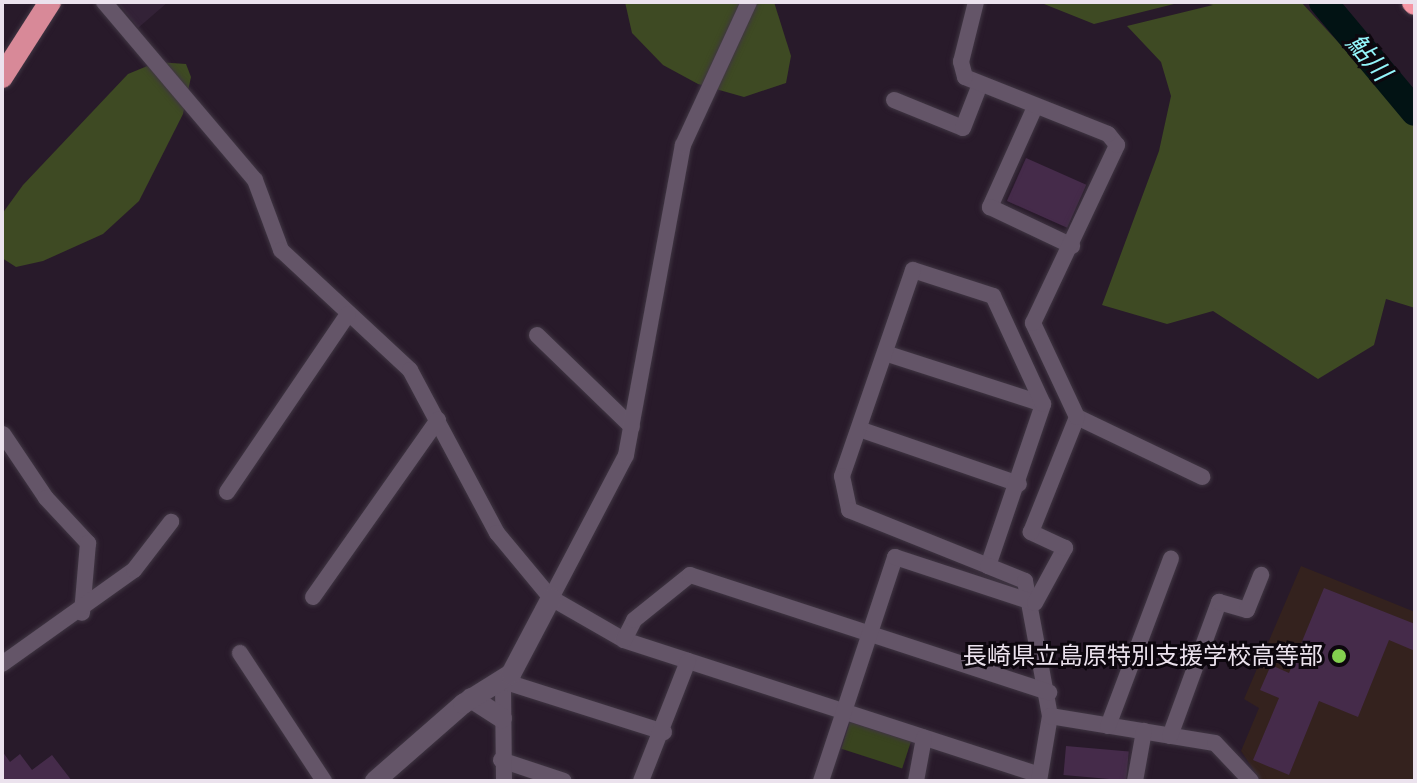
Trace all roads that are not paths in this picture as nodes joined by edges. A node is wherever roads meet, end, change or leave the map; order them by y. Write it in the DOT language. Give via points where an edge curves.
graph roads {
  1 [pos="50,2"];
  2 [pos="104,2"];
  3 [pos="749,2"];
  4 [pos="976,2"];
  5 [pos="2,77"];
  6 [pos="979,87"];
  7 [pos="894,100"];
  8 [pos="1035,107"];
  9 [pos="1072,246"];
  10 [pos="348,314"];
  11 [pos="537,335"];
  12 [pos="885,353"];
  13 [pos="1043,404"];
  14 [pos="1077,417"];
  15 [pos="438,420"];
  16 [pos="632,427"];
  17 [pos="859,429"];
  18 [pos="3,434"];
  19 [pos="1202,477"];
  20 [pos="1019,484"];
  21 [pos="227,492"];
  22 [pos="171,522"];
  23 [pos="1171,558"];
  24 [pos="988,566"];
  25 [pos="1261,575"];
  26 [pos="313,597"];
  27 [pos="551,598"];
  28 [pos="1035,603"];
  29 [pos="82,613"];
  30 [pos="869,634"];
  31 [pos="624,640"];
  32 [pos="240,653"];
  33 [pos="688,661"];
  34 [pos="2,664"];
  35 [pos="503,681"];
  36 [pos="1049,692"];
  37 [pos="471,698"];
  38 [pos="844,713"];
  39 [pos="1050,716"];
  40 [pos="502,718"];
  41 [pos="1108,726"];
  42 [pos="1144,731"];
  43 [pos="664,732"];
  44 [pos="1170,736"];
  45 [pos="924,738"];
  46 [pos="501,760"];
  47 [pos="1039,778"];
  48 [pos="646,780"];
  49 [pos="324,781"];
  50 [pos="375,781"];
  51 [pos="504,781"];
  52 [pos="564,781"];
  53 [pos="821,781"];
  54 [pos="916,781"];
  55 [pos="1135,781"];
  56 [pos="1251,781"];
  1 -- 5 [label="highway"];
  2 -- 10 [label="street" via="255,180 281,250"];
  3 -- 16 [label="street" via="683,145"];
  4 -- 6 [label="street" via="961,62"];
  6 -- 7 [label="street" via="963,128"];
  6 -- 8 [label="street"];
  8 -- 9 [label="street" via="990,207"];
  8 -- 9 [label="street" via="1108,134 1117,145"];
  9 -- 14 [label="street" via="1033,332"];
  10 -- 15 [label="street" via="410,370"];
  10 -- 21 [label="street"];
  11 -- 16 [label="street"];
  12 -- 13 [label="street"];
  12 -- 13 [label="street" via="913,270 993,296"];
  12 -- 17 [label="street"];
  13 -- 20 [label="street"];
  14 -- 19 [label="street"];
  14 -- 28 [label="street" via="1031,532 1065,548"];
  15 -- 26 [label="street"];
  15 -- 27 [label="street" via="497,533"];
  16 -- 27 [label="street" via="615,477"];
  17 -- 20 [label="street"];
  17 -- 24 [label="street" via="842,476 849,510"];
  18 -- 29 [label="street" via="46,498 88,543"];
  20 -- 24 [label="street"];
  22 -- 29 [label="street" via="134,570"];
  23 -- 41 [label="street"];
  24 -- 28 [label="street" via="1025,581"];
  25 -- 44 [label="street" via="1247,610 1219,602"];
  27 -- 31 [label="street"];
  27 -- 35 [label="street"];
  28 -- 30 [label="street" via="895,557"];
  28 -- 36 [label="street"];
  29 -- 34 [label="street"];
  30 -- 31 [label="street" via="690,575 634,620"];
  30 -- 36 [label="street"];
  30 -- 38 [label="street"];
  31 -- 33 [label="street"];
  32 -- 49 [label="street"];
  33 -- 38 [label="street"];
  33 -- 43 [label="street"];
  35 -- 37 [label="street"];
  35 -- 40 [label="street"];
  35 -- 43 [label="street"];
  36 -- 39 [label="street"];
  37 -- 40 [label="street"];
  37 -- 50 [label="street"];
  38 -- 45 [label="street"];
  38 -- 53 [label="street"];
  39 -- 41 [label="street"];
  39 -- 47 [label="street"];
  40 -- 46 [label="street"];
  41 -- 42 [label="street"];
  42 -- 44 [label="street"];
  42 -- 55 [label="street"];
  43 -- 48 [label="street"];
  44 -- 56 [label="street" via="1225,748"];
  45 -- 47 [label="street"];
  45 -- 54 [label="street"];
  46 -- 51 [label="street"];
  46 -- 52 [label="street"];
}
